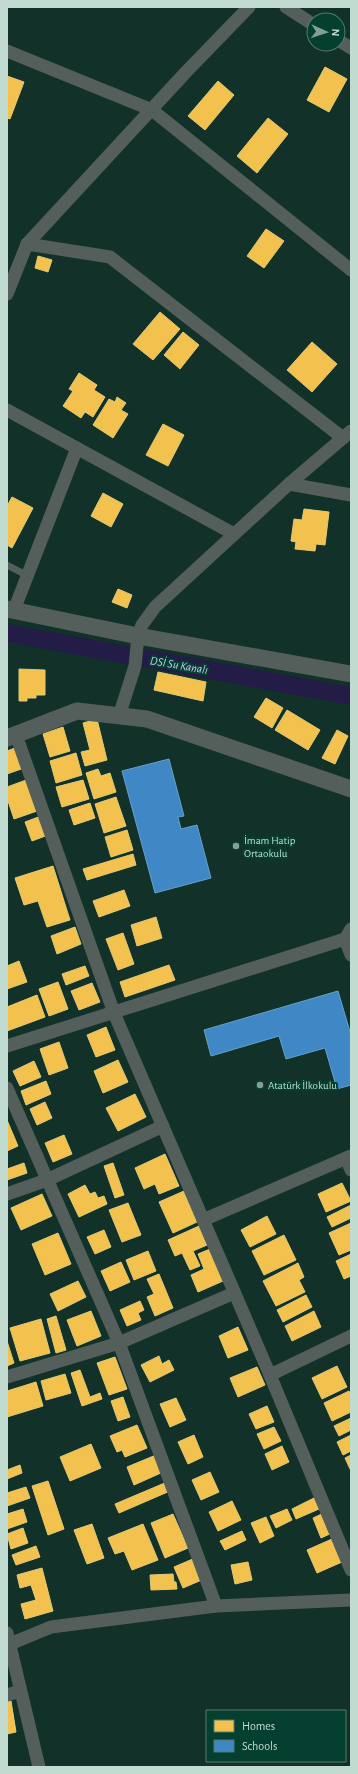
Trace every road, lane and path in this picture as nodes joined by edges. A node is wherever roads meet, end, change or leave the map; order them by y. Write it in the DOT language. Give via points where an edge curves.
graph roads {
  1 [pos="249,7"];
  2 [pos="286,7"];
  3 [pos="306,20"];
  4 [pos="7,51"];
  5 [pos="152,110"];
  6 [pos="28,244"];
  7 [pos="351,270"];
  8 [pos="7,294"];
  9 [pos="7,410"];
  10 [pos="347,435"];
  11 [pos="77,448"];
  12 [pos="289,484"];
  13 [pos="351,495"];
  14 [pos="234,534"];
  15 [pos="7,565"];
  16 [pos="28,576"];
  17 [pos="11,609"];
  18 [pos="138,636"];
  19 [pos="351,674"];
  20 [pos="119,716"];
  21 [pos="11,737"];
  22 [pos="351,789"];
  23 [pos="348,934"];
  24 [pos="351,955"];
  25 [pos="114,1013"];
  26 [pos="7,1046"];
  27 [pos="7,1088"];
  28 [pos="162,1126"];
  29 [pos="349,1161"];
  30 [pos="47,1180"];
  31 [pos="7,1194"];
  32 [pos="203,1220"];
  33 [pos="234,1293"];
  34 [pos="351,1336"];
  35 [pos="119,1343"];
  36 [pos="270,1375"];
  37 [pos="7,1376"];
  38 [pos="351,1570"];
  39 [pos="351,1600"];
  40 [pos="216,1606"];
  41 [pos="8,1639"];
  42 [pos="20,1691"];
  43 [pos="7,1695"];
  44 [pos="39,1767"];
  1 -- 5 [label="street"];
  2 -- 3 [label="street"];
  4 -- 5 [label="street"];
  5 -- 6 [label="street"];
  5 -- 7 [label="street"];
  6 -- 8 [label="street"];
  6 -- 10 [label="street" via="110,257"];
  9 -- 11 [label="street"];
  10 -- 12 [label="street"];
  11 -- 14 [label="street"];
  11 -- 16 [label="street"];
  12 -- 13 [label="street"];
  12 -- 14 [label="street"];
  14 -- 18 [label="street" via="155,607 142,625"];
  15 -- 16 [label="lane"];
  16 -- 17 [label="street"];
  17 -- 18 [label="street"];
  18 -- 19 [label="street"];
  18 -- 20 [label="street" via="134,666"];
  20 -- 21 [label="street" via="77,711"];
  20 -- 22 [label="street" via="147,719"];
  21 -- 25 [label="street"];
  23 -- 24 [label="street"];
  23 -- 25 [label="street"];
  25 -- 26 [label="street"];
  25 -- 28 [label="street"];
  27 -- 30 [label="street"];
  28 -- 30 [label="street"];
  28 -- 32 [label="street"];
  29 -- 32 [label="street"];
  30 -- 31 [label="street"];
  30 -- 35 [label="street"];
  32 -- 33 [label="street"];
  33 -- 35 [label="street"];
  33 -- 36 [label="street"];
  34 -- 36 [label="street"];
  35 -- 37 [label="street"];
  35 -- 40 [label="street"];
  36 -- 38 [label="street"];
  39 -- 40 [label="street"];
  40 -- 41 [label="street" via="51,1627"];
  41 -- 42 [label="street"];
  42 -- 43 [label="street"];
  42 -- 44 [label="street"];
}
